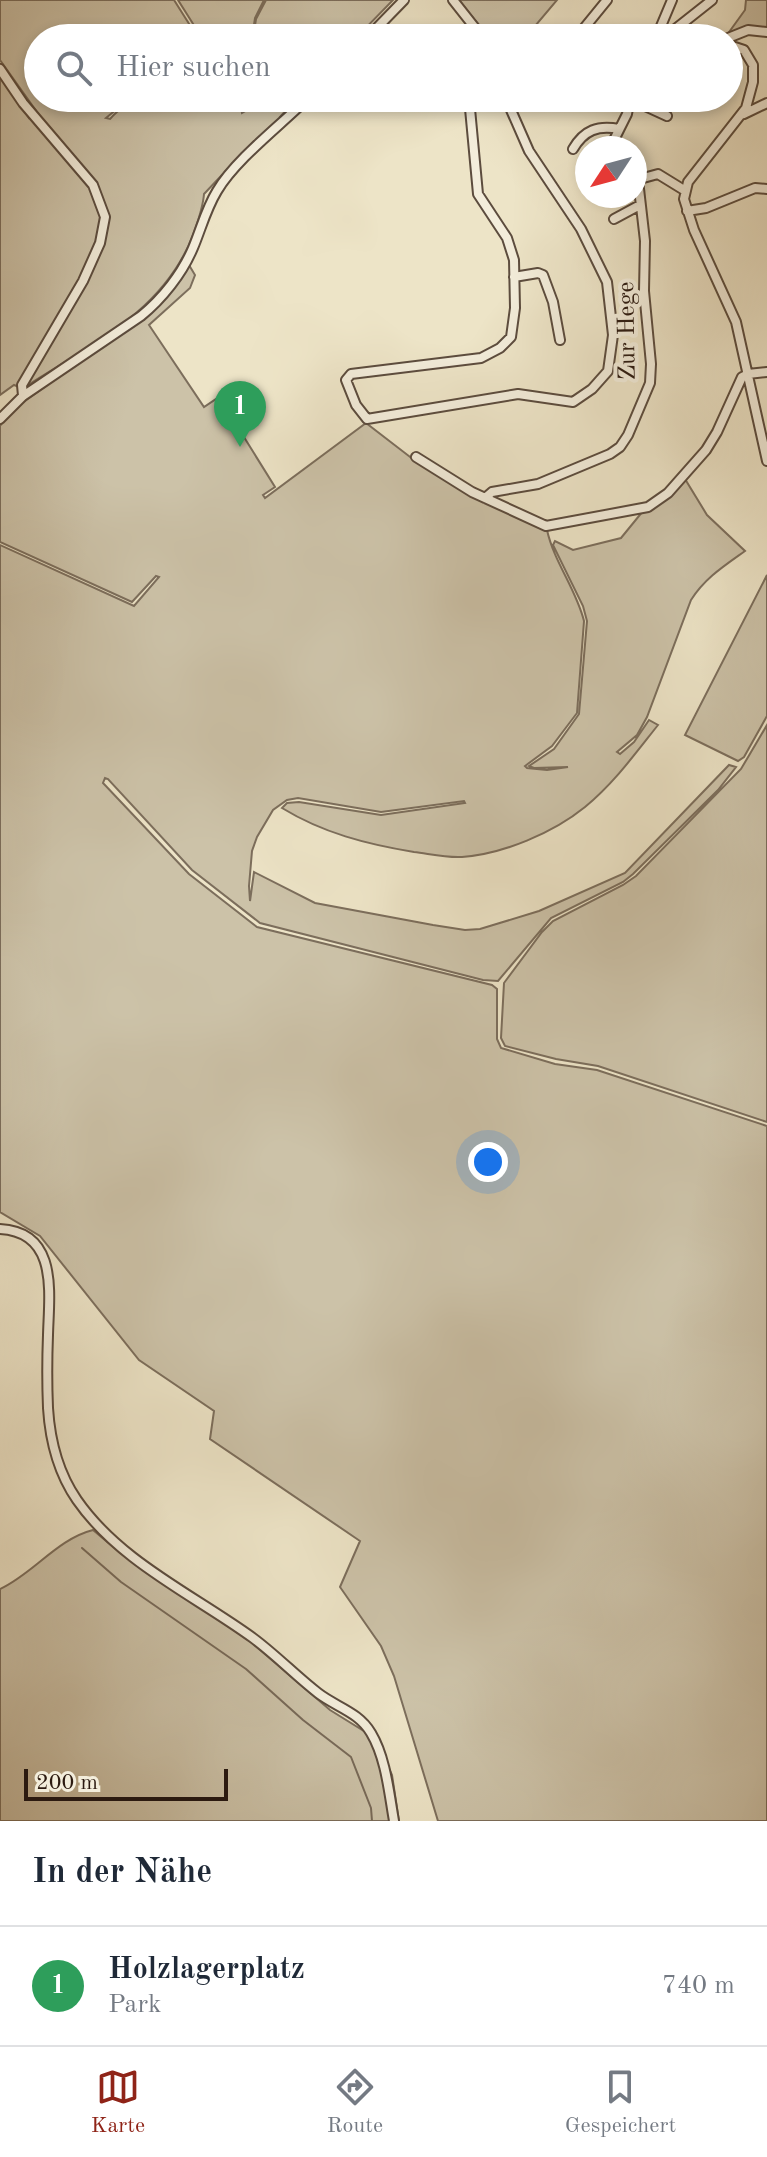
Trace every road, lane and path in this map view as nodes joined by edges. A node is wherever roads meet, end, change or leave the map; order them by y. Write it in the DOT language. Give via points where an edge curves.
graph roads {
  1 [pos="404,0"];
  2 [pos="453,0"];
  3 [pos="607,0"];
  4 [pos="672,0"];
  5 [pos="712,0"];
  6 [pos="381,24"];
  7 [pos="472,24"];
  8 [pos="587,24"];
  9 [pos="662,24"];
  10 [pos="682,24"];
  11 [pos="743,32"];
  12 [pos="767,32"];
  13 [pos="743,50"];
  14 [pos="0,69"];
  15 [pos="767,103"];
  16 [pos="24,104"];
  17 [pos="31,112"];
  18 [pos="294,112"];
  19 [pos="470,112"];
  20 [pos="512,112"];
  21 [pos="627,112"];
  22 [pos="659,112"];
  23 [pos="743,114"];
  24 [pos="667,116"];
  25 [pos="619,129"];
  26 [pos="616,136"];
  27 [pos="573,149"];
  28 [pos="647,177"];
  29 [pos="767,189"];
  30 [pos="684,190"];
  31 [pos="634,208"];
  32 [pos="640,208"];
  33 [pos="687,211"];
  34 [pos="614,219"];
  35 [pos="514,277"];
  36 [pos="560,340"];
  37 [pos="767,372"];
  38 [pos="748,374"];
  39 [pos="23,396"];
  40 [pos="0,419"];
  41 [pos="416,457"];
  42 [pos="767,461"];
  43 [pos="485,498"];
  44 [pos="2,1230"];
  45 [pos="394,1821"];
  1 -- 6 [label="street"];
  2 -- 7 [label="street"];
  3 -- 8 [label="street"];
  4 -- 9 [label="street"];
  5 -- 10 [label="street"];
  11 -- 12 [label="street"];
  13 -- 23 [label="street" via="753,65"];
  14 -- 16 [label="street"];
  15 -- 23 [label="street"];
  17 -- 39 [label="street" via="93,185 105,217 96,253 22,385"];
  18 -- 39 [label="street" via="219,188 187,261 157,301"];
  19 -- 35 [label="street" via="478,194 510,244"];
  20 -- 35 [label="street" via="529,151 581,229 607,282 613,335 608,371 573,402 518,394 367,419 349,390 348,377 481,358 500,348 513,328"];
  21 -- 25 [label="street"];
  22 -- 24 [label="street"];
  23 -- 30 [label="street"];
  25 -- 26 [label="street"];
  25 -- 27 [label="street" via="593,129"];
  28 -- 30 [label="street" via="658,174"];
  29 -- 33 [label="street" via="755,188"];
  30 -- 33 [label="street"];
  31 -- 34 [label="street"];
  32 -- 43 [label="street, Zur Hege" via="651,364 649,389 628,435 610,454 538,484 492,492"];
  33 -- 38 [label="street" via="733,313"];
  35 -- 36 [label="street" via="545,277"];
  37 -- 38 [label="street"];
  38 -- 42 [label="street"];
  38 -- 43 [label="street" via="706,450 668,493 648,507 546,526"];
  39 -- 40 [label="street"];
  41 -- 43 [label="street"];
  44 -- 45 [label="street" via="34,1243 47,1266 48,1410 57,1457 75,1496 121,1548 362,1721 378,1750"];
}
